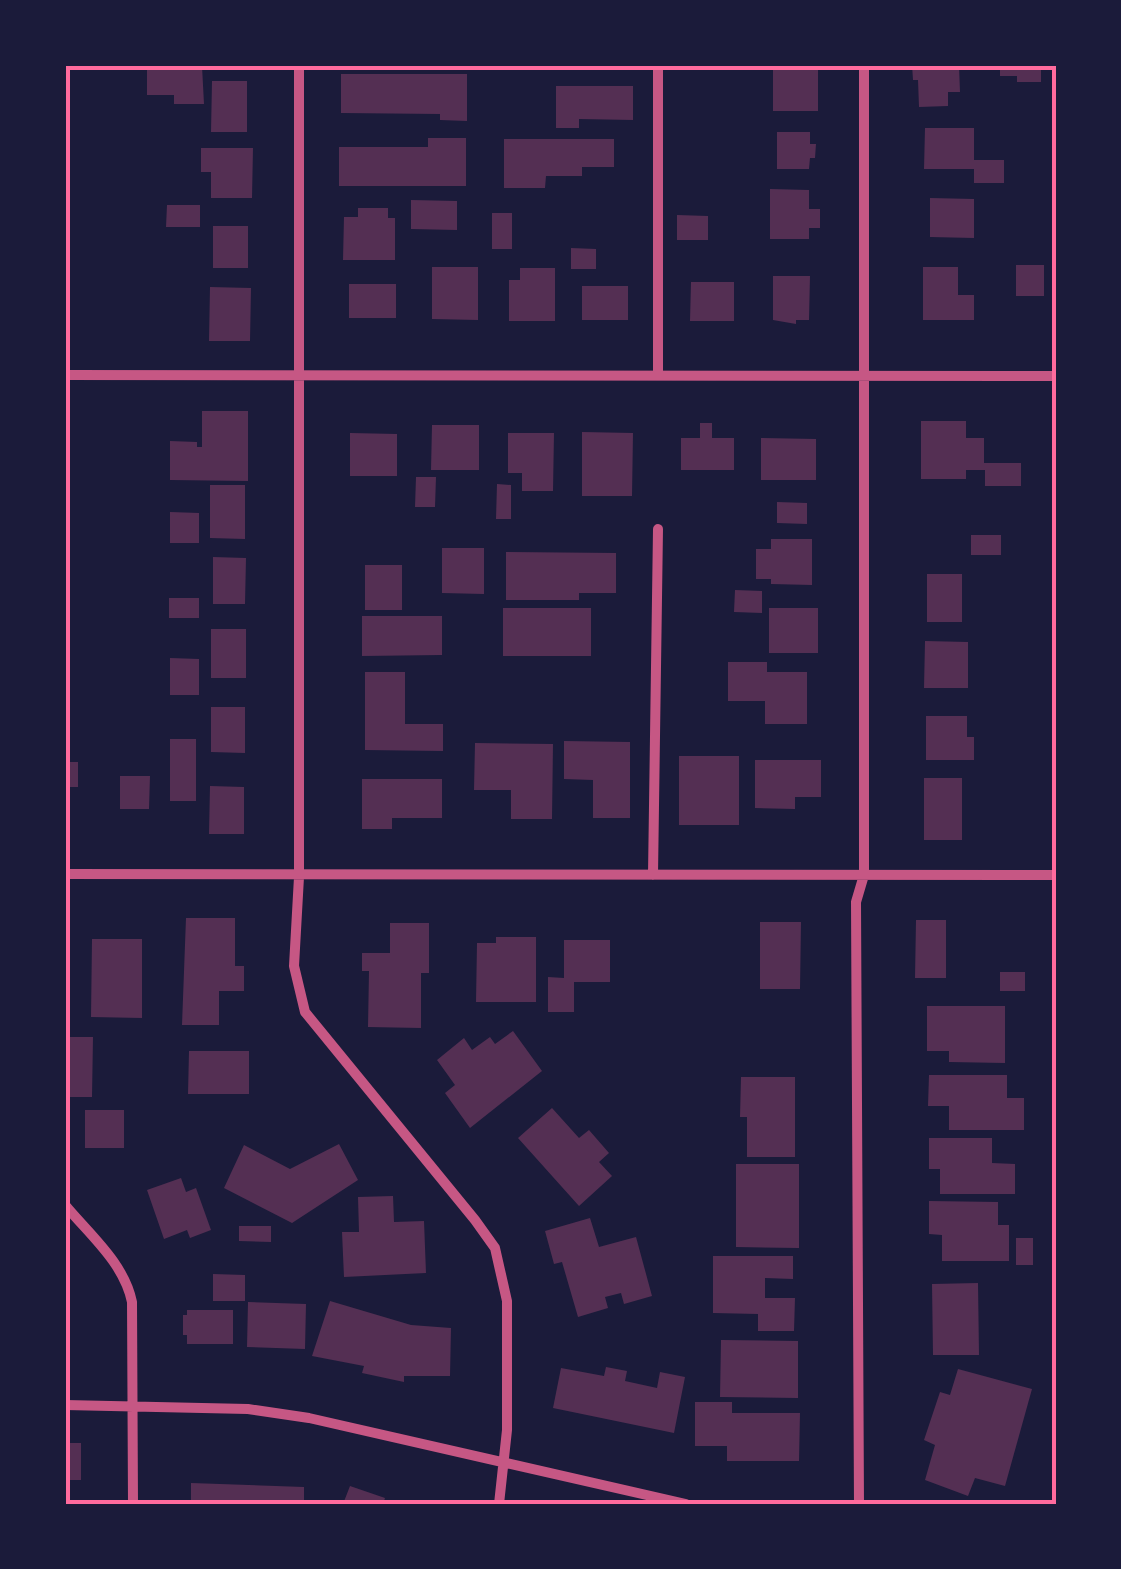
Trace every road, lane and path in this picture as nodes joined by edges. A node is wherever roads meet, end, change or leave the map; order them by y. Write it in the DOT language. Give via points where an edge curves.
graph roads {
  1 [pos="300,65"];
  2 [pos="658,65"];
  3 [pos="864,65"];
  4 [pos="298,374"];
  5 [pos="864,374"];
  6 [pos="65,375"];
  7 [pos="658,375"];
  8 [pos="1056,376"];
  9 [pos="658,529"];
  10 [pos="65,874"];
  11 [pos="653,875"];
  12 [pos="864,875"];
  13 [pos="1056,875"];
  14 [pos="298,877"];
  15 [pos="65,1205"];
  16 [pos="65,1405"];
  17 [pos="133,1405"];
  18 [pos="504,1462"];
  19 [pos="133,1504"];
  20 [pos="499,1504"];
  21 [pos="686,1504"];
  22 [pos="859,1504"];
  1 -- 4 [label="street"];
  2 -- 7 [label="street"];
  3 -- 5 [label="street"];
  4 -- 6 [label="street"];
  4 -- 7 [label="street"];
  4 -- 14 [label="street"];
  5 -- 7 [label="street"];
  5 -- 8 [label="street"];
  5 -- 12 [label="street"];
  9 -- 11 [label="street"];
  10 -- 14 [label="street"];
  11 -- 12 [label="street"];
  11 -- 14 [label="street"];
  12 -- 13 [label="street"];
  12 -- 22 [label="street" via="856,902"];
  14 -- 18 [label="street" via="294,966 306,1012 495,1248 508,1301"];
  15 -- 17 [label="street" via="129,1286"];
  16 -- 17 [label="street"];
  17 -- 18 [label="street" via="248,1408"];
  17 -- 19 [label="street"];
  18 -- 20 [label="street"];
  18 -- 21 [label="street"];
}
